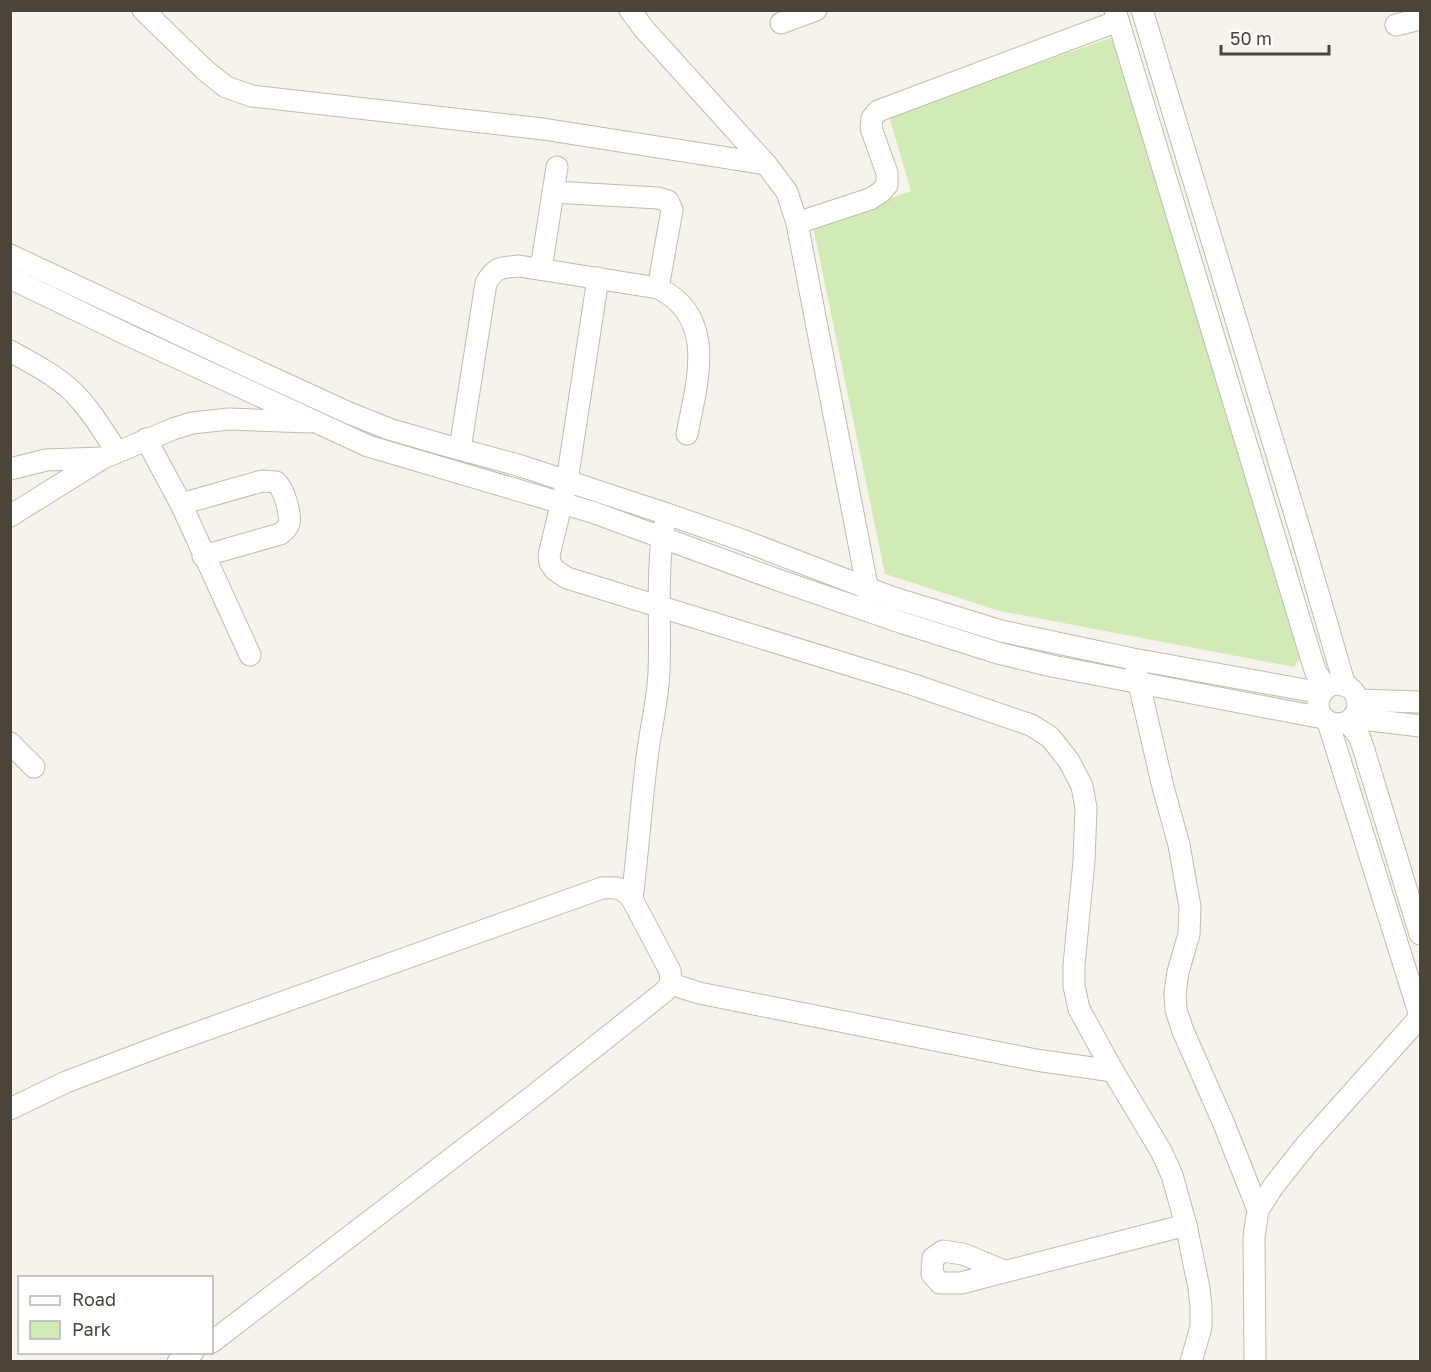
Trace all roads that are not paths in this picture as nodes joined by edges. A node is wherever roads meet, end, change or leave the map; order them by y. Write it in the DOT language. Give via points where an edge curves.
graph roads {
  1 [pos="143,10"];
  2 [pos="630,10"];
  3 [pos="816,10"];
  4 [pos="1142,10"];
  5 [pos="1117,16"];
  6 [pos="1420,19"];
  7 [pos="781,23"];
  8 [pos="1396,25"];
  9 [pos="766,164"];
  10 [pos="557,167"];
  11 [pos="553,192"];
  12 [pos="797,223"];
  13 [pos="10,255"];
  14 [pos="541,269"];
  15 [pos="10,278"];
  16 [pos="598,278"];
  17 [pos="658,288"];
  18 [pos="10,351"];
  19 [pos="253,369"];
  20 [pos="243,388"];
  21 [pos="229,419"];
  22 [pos="318,422"];
  23 [pos="687,434"];
  24 [pos="146,439"];
  25 [pos="460,449"];
  26 [pos="110,455"];
  27 [pos="10,469"];
  28 [pos="567,481"];
  29 [pos="181,504"];
  30 [pos="562,504"];
  31 [pos="667,513"];
  32 [pos="10,516"];
  33 [pos="662,538"];
  34 [pos="203,556"];
  35 [pos="868,587"];
  36 [pos="659,606"];
  37 [pos="872,612"];
  38 [pos="250,655"];
  39 [pos="1133,659"];
  40 [pos="1139,682"];
  41 [pos="1420,702"];
  42 [pos="1338,706"];
  43 [pos="1420,726"];
  44 [pos="10,743"];
  45 [pos="34,767"];
  46 [pos="632,899"];
  47 [pos="1420,934"];
  48 [pos="671,984"];
  49 [pos="1420,1017"];
  50 [pos="1113,1071"];
  51 [pos="10,1110"];
  52 [pos="1258,1210"];
  53 [pos="1186,1225"];
  54 [pos="1004,1271"];
  55 [pos="213,1341"];
  56 [pos="191,1354"];
  57 [pos="178,1362"];
  58 [pos="1191,1362"];
  59 [pos="1256,1362"];
  1 -- 9 [label="lane" via="226,87 252,96 543,129"];
  2 -- 9 [label="lane"];
  3 -- 7 [label="lane"];
  4 -- 42 [label="lane" via="1304,544"];
  5 -- 12 [label="lane" via="878,111 871,128 887,173 887,185 870,200"];
  5 -- 42 [label="lane" via="1316,673"];
  6 -- 8 [label="lane"];
  9 -- 12 [label="lane" via="788,192"];
  10 -- 11 [label="lane"];
  11 -- 14 [label="lane"];
  11 -- 17 [label="lane" via="668,201 672,210"];
  12 -- 35 [label="lane"];
  13 -- 19 [label="lane"];
  14 -- 16 [label="lane"];
  14 -- 25 [label="lane" via="502,268 492,273 486,283"];
  15 -- 20 [label="lane"];
  16 -- 17 [label="lane"];
  16 -- 28 [label="lane"];
  17 -- 23 [label="lane" via="686,311 698,340 697,385"];
  18 -- 26 [label="lane" via="44,369 72,391 93,415"];
  19 -- 20 [label="lane"];
  19 -- 25 [label="lane" via="389,429"];
  20 -- 21 [label="lane"];
  20 -- 22 [label="lane"];
  21 -- 22 [label="lane"];
  21 -- 24 [label="lane" via="192,423"];
  22 -- 30 [label="lane" via="368,446"];
  24 -- 26 [label="lane"];
  24 -- 29 [label="lane"];
  25 -- 28 [label="lane"];
  26 -- 27 [label="lane" via="46,460"];
  26 -- 32 [label="lane"];
  28 -- 30 [label="lane"];
  28 -- 31 [label="lane"];
  29 -- 34 [label="lane"];
  29 -- 34 [label="lane" via="262,481 276,482 283,490 290,518 280,534"];
  30 -- 33 [label="lane"];
  30 -- 36 [label="lane" via="549,555 555,570 567,578"];
  31 -- 33 [label="lane"];
  31 -- 35 [label="lane"];
  33 -- 36 [label="lane"];
  33 -- 37 [label="lane"];
  34 -- 38 [label="lane"];
  35 -- 37 [label="lane"];
  35 -- 39 [label="lane" via="1001,631"];
  36 -- 46 [label="lane" via="659,674"];
  36 -- 50 [label="lane" via="914,685 1032,726 1050,737 1082,786 1086,808 1074,986 1079,1009"];
  37 -- 40 [label="lane" via="1017,658"];
  39 -- 40 [label="lane"];
  39 -- 42 [label="lane"];
  40 -- 42 [label="lane"];
  40 -- 52 [label="lane" via="1190,907 1189,934 1175,993 1176,1010"];
  41 -- 42 [label="lane"];
  42 -- 43 [label="lane"];
  42 -- 47 [label="lane" via="1364,747"];
  42 -- 49 [label="lane"];
  44 -- 45 [label="lane"];
  46 -- 48 [label="lane" via="670,971"];
  46 -- 51 [label="lane" via="623,890 602,888 163,1045"];
  48 -- 50 [label="lane" via="699,993 1036,1060"];
  48 -- 55 [label="lane" via="533,1096"];
  49 -- 52 [label="lane" via="1306,1145"];
  50 -- 53 [label="lane" via="1161,1151"];
  52 -- 59 [label="lane" via="1254,1237"];
  53 -- 54 [label="lane"];
  53 -- 58 [label="lane" via="1201,1307 1201,1327"];
  56 -- 57 [label="lane"];
}
